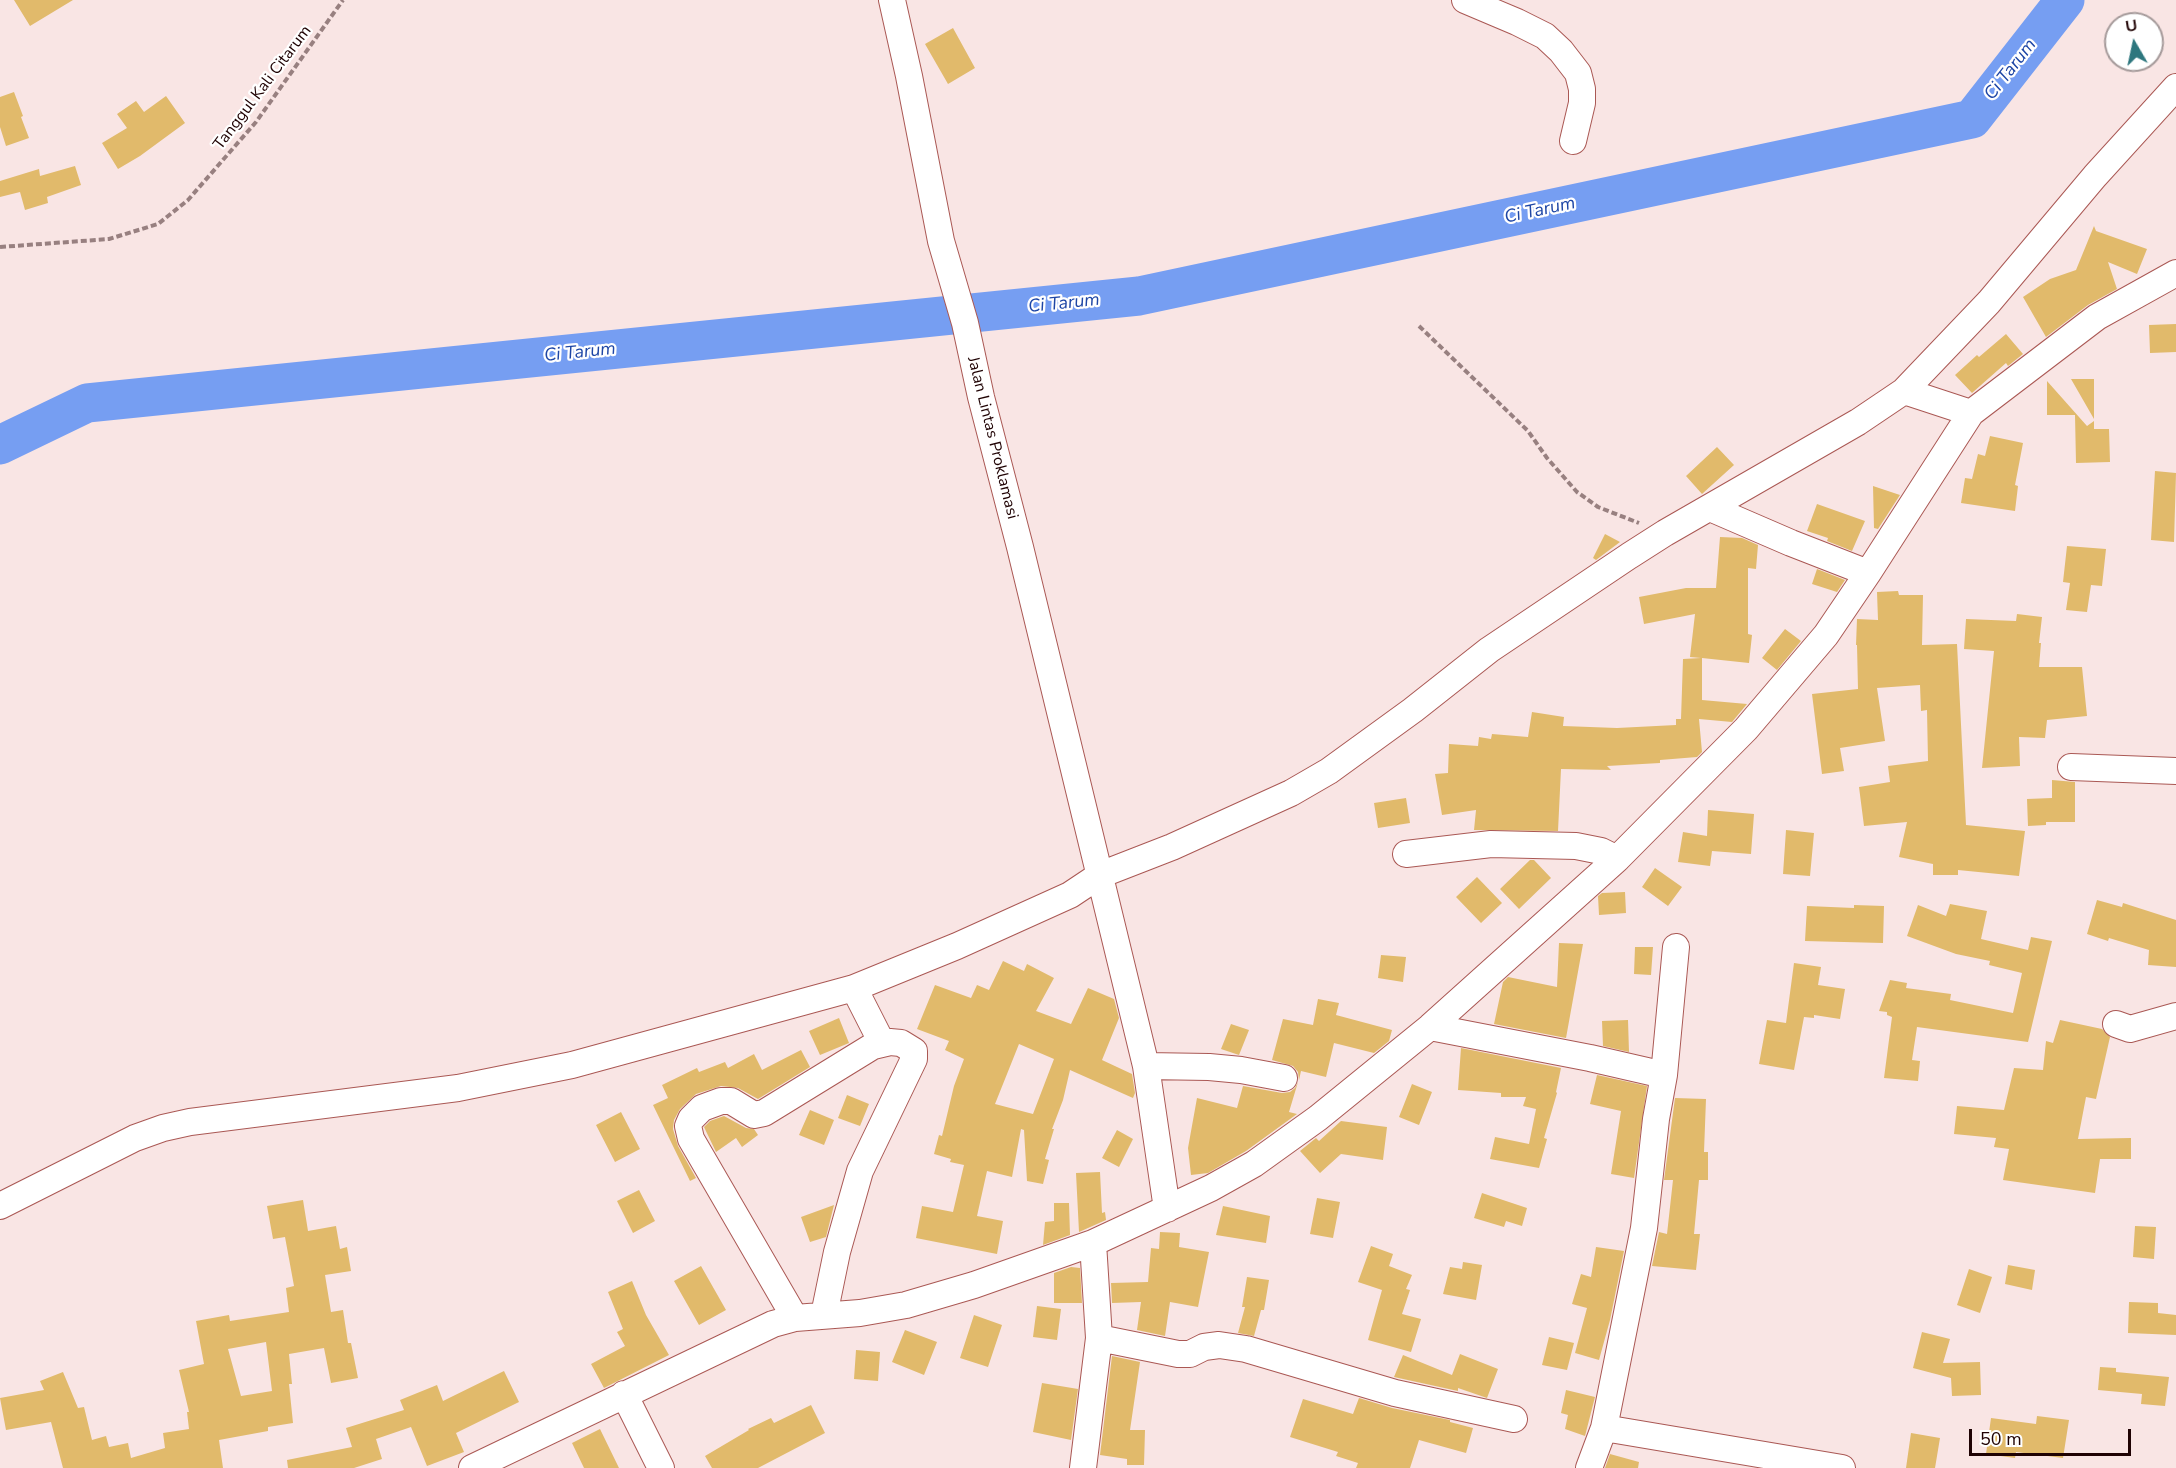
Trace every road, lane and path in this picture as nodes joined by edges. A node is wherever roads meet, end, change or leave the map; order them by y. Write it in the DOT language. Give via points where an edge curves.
graph roads {
  1 [pos="343,0"];
  2 [pos="892,0"];
  3 [pos="1465,0"];
  4 [pos="2173,96"];
  5 [pos="1573,141"];
  6 [pos="0,247"];
  7 [pos="2176,273"];
  8 [pos="1419,326"];
  9 [pos="1904,391"];
  10 [pos="1971,413"];
  11 [pos="1710,508"];
  12 [pos="1665,533"];
  13 [pos="1868,573"];
  14 [pos="2071,767"];
  15 [pos="2176,771"];
  16 [pos="1406,854"];
  17 [pos="1617,859"];
  18 [pos="1100,874"];
  19 [pos="1676,947"];
  20 [pos="854,988"];
  21 [pos="2176,1016"];
  22 [pos="2116,1024"];
  23 [pos="1430,1027"];
  24 [pos="882,1043"];
  25 [pos="1146,1066"];
  26 [pos="1664,1075"];
  27 [pos="1284,1078"];
  28 [pos="0,1206"];
  29 [pos="1167,1209"];
  30 [pos="1093,1243"];
  31 [pos="824,1315"];
  32 [pos="795,1318"];
  33 [pos="1100,1338"];
  34 [pos="624,1394"];
  35 [pos="1514,1419"];
  36 [pos="1604,1428"];
  37 [pos="472,1468"];
  38 [pos="661,1468"];
  39 [pos="1083,1468"];
  40 [pos="1589,1468"];
  41 [pos="1842,1468"];
  1 -- 6 [label="path, Tanggul Kali Citarum" via="256,122 188,200 158,224 110,239"];
  2 -- 18 [label="street, Jalan Lintas Proklamasi" via="941,241 965,323"];
  3 -- 5 [label="street" via="1545,36 1578,73 1582,103"];
  4 -- 9 [label="street" via="2095,176 1989,302"];
  7 -- 10 [label="street" via="2097,317"];
  8 -- 12 [label="path" via="1526,429 1576,492 1598,507"];
  9 -- 10 [label="street"];
  9 -- 11 [label="street"];
  10 -- 13 [label="street"];
  11 -- 12 [label="street"];
  11 -- 13 [label="street"];
  12 -- 18 [label="street" via="1490,650 1329,771 1172,846"];
  13 -- 17 [label="street" via="1826,635 1753,721"];
  14 -- 15 [label="street"];
  16 -- 17 [label="street" via="1491,844 1576,846"];
  17 -- 23 [label="street"];
  18 -- 20 [label="street" via="1070,895"];
  18 -- 25 [label="street, Jalan Lintas Proklamasi"];
  19 -- 26 [label="street"];
  20 -- 24 [label="street"];
  20 -- 28 [label="street" via="572,1065 458,1088 163,1128 135,1138"];
  21 -- 22 [label="street" via="2130,1029"];
  23 -- 26 [label="street"];
  23 -- 29 [label="street" via="1318,1118 1254,1164"];
  24 -- 31 [label="street" via="907,1044 915,1056 860,1171"];
  24 -- 32 [label="street" via="764,1113 754,1115 727,1100 702,1108 688,1126 691,1139"];
  25 -- 27 [label="street" via="1220,1068"];
  25 -- 29 [label="street, Jalan Lintas Proklamasi"];
  26 -- 36 [label="street" via="1642,1238"];
  29 -- 30 [label="street"];
  30 -- 31 [label="street" via="906,1305"];
  30 -- 33 [label="street"];
  31 -- 32 [label="street"];
  32 -- 34 [label="street" via="752,1332"];
  33 -- 35 [label="street" via="1178,1354 1219,1345 1246,1349 1395,1393"];
  33 -- 39 [label="street"];
  34 -- 37 [label="street"];
  34 -- 38 [label="street"];
  36 -- 40 [label="street"];
  36 -- 41 [label="street"];
}
